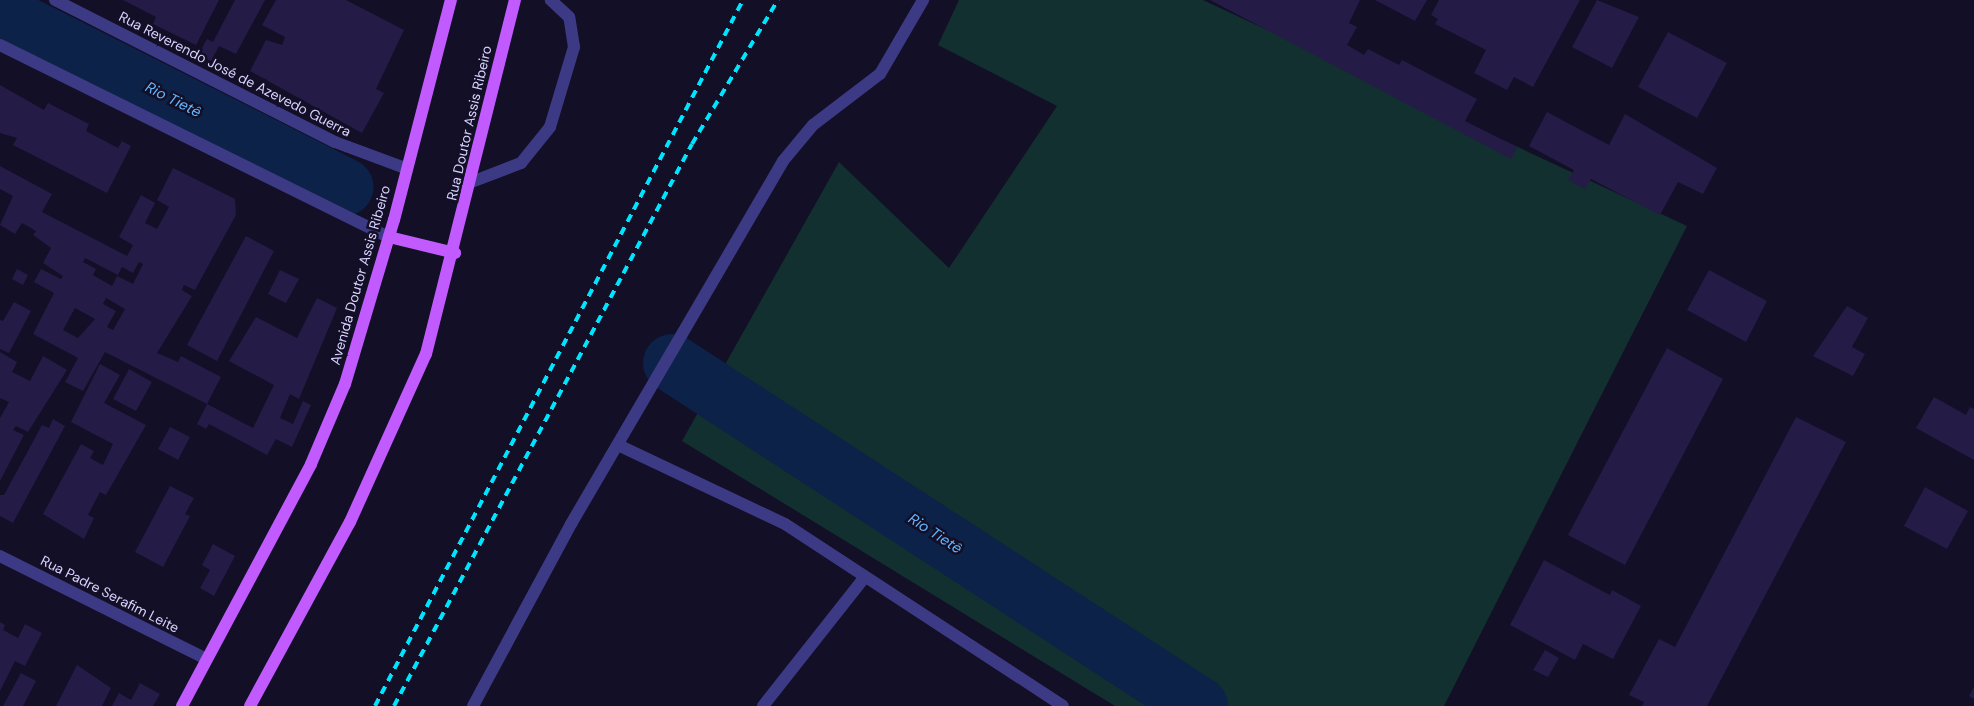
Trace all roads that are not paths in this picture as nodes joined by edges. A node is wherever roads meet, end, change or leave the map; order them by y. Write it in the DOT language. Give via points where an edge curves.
graph roads {
  1 [pos="55,0"];
  2 [pos="451,0"];
  3 [pos="515,0"];
  4 [pos="551,0"];
  5 [pos="923,0"];
  6 [pos="0,45"];
  7 [pos="405,168"];
  8 [pos="469,184"];
  9 [pos="389,237"];
  10 [pos="454,253"];
  11 [pos="618,445"];
  12 [pos="0,556"];
  13 [pos="865,577"];
  14 [pos="207,659"];
  15 [pos="182,706"];
  16 [pos="250,706"];
  17 [pos="473,706"];
  18 [pos="763,706"];
  19 [pos="1063,706"];
  1 -- 7 [label="street, Rua Reverendo José de Azevedo Guerra" via="335,142"];
  2 -- 7 [label="main road, Avenida Doutor Assis Ribeiro"];
  3 -- 8 [label="main road, Rua Doutor Assis Ribeiro"];
  4 -- 8 [label="street" via="569,17 574,47 550,127 521,163"];
  5 -- 11 [label="street" via="880,74 813,125 783,161"];
  6 -- 9 [label="street"];
  7 -- 9 [label="main road, Avenida Doutor Assis Ribeiro"];
  8 -- 10 [label="main road, Rua Doutor Assis Ribeiro"];
  9 -- 10 [label="main road"];
  9 -- 14 [label="main road, Avenida Doutor Assis Ribeiro" via="345,384 311,464"];
  10 -- 16 [label="main road" via="426,354 404,411 350,522"];
  11 -- 13 [label="street" via="785,524"];
  11 -- 17 [label="street"];
  12 -- 14 [label="street, Rua Padre Serafim Leite"];
  13 -- 18 [label="street"];
  13 -- 19 [label="street"];
  14 -- 15 [label="main road, Avenida Doutor Assis Ribeiro"];
}
